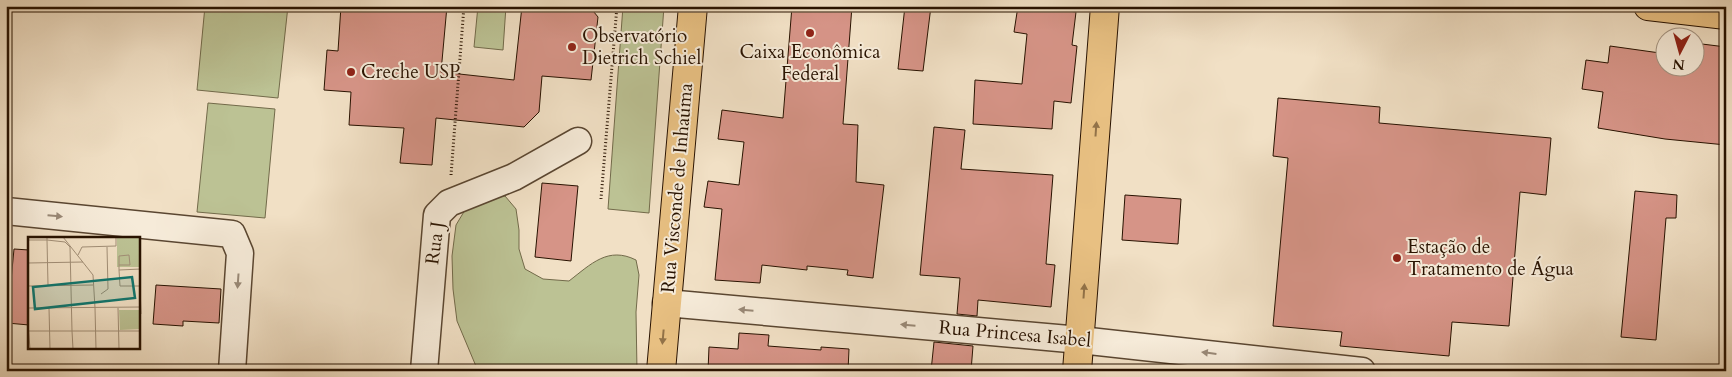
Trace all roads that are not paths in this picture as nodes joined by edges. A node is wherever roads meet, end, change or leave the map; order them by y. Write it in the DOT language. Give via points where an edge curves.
graph roads {
  1 [pos="693,6"];
  2 [pos="1105,6"];
  3 [pos="1648,6"];
  4 [pos="1726,15"];
  5 [pos="578,141"];
  6 [pos="6,211"];
  7 [pos="666,303"];
  8 [pos="1080,340"];
  9 [pos="419,353"];
  10 [pos="232,371"];
  11 [pos="660,371"];
  12 [pos="1077,371"];
  13 [pos="1362,371"];
  1 -- 7 [label="main road, Rua Visconde de Inhaúma"];
  8 -- 2 [label="main road, one-way"];
  3 -- 4 [label="main road"];
  5 -- 9 [label="street, Rua J" via="514,177 449,203 437,215"];
  6 -- 10 [label="street, one-way" via="232,234 240,254"];
  8 -- 7 [label="street, Rua Princesa Isabel, one-way"];
  7 -- 11 [label="main road, Rua Visconde de Inhaúma, one-way"];
  8 -- 12 [label="main road"];
  13 -- 8 [label="street, Rua Princesa Isabel, one-way"];
}
